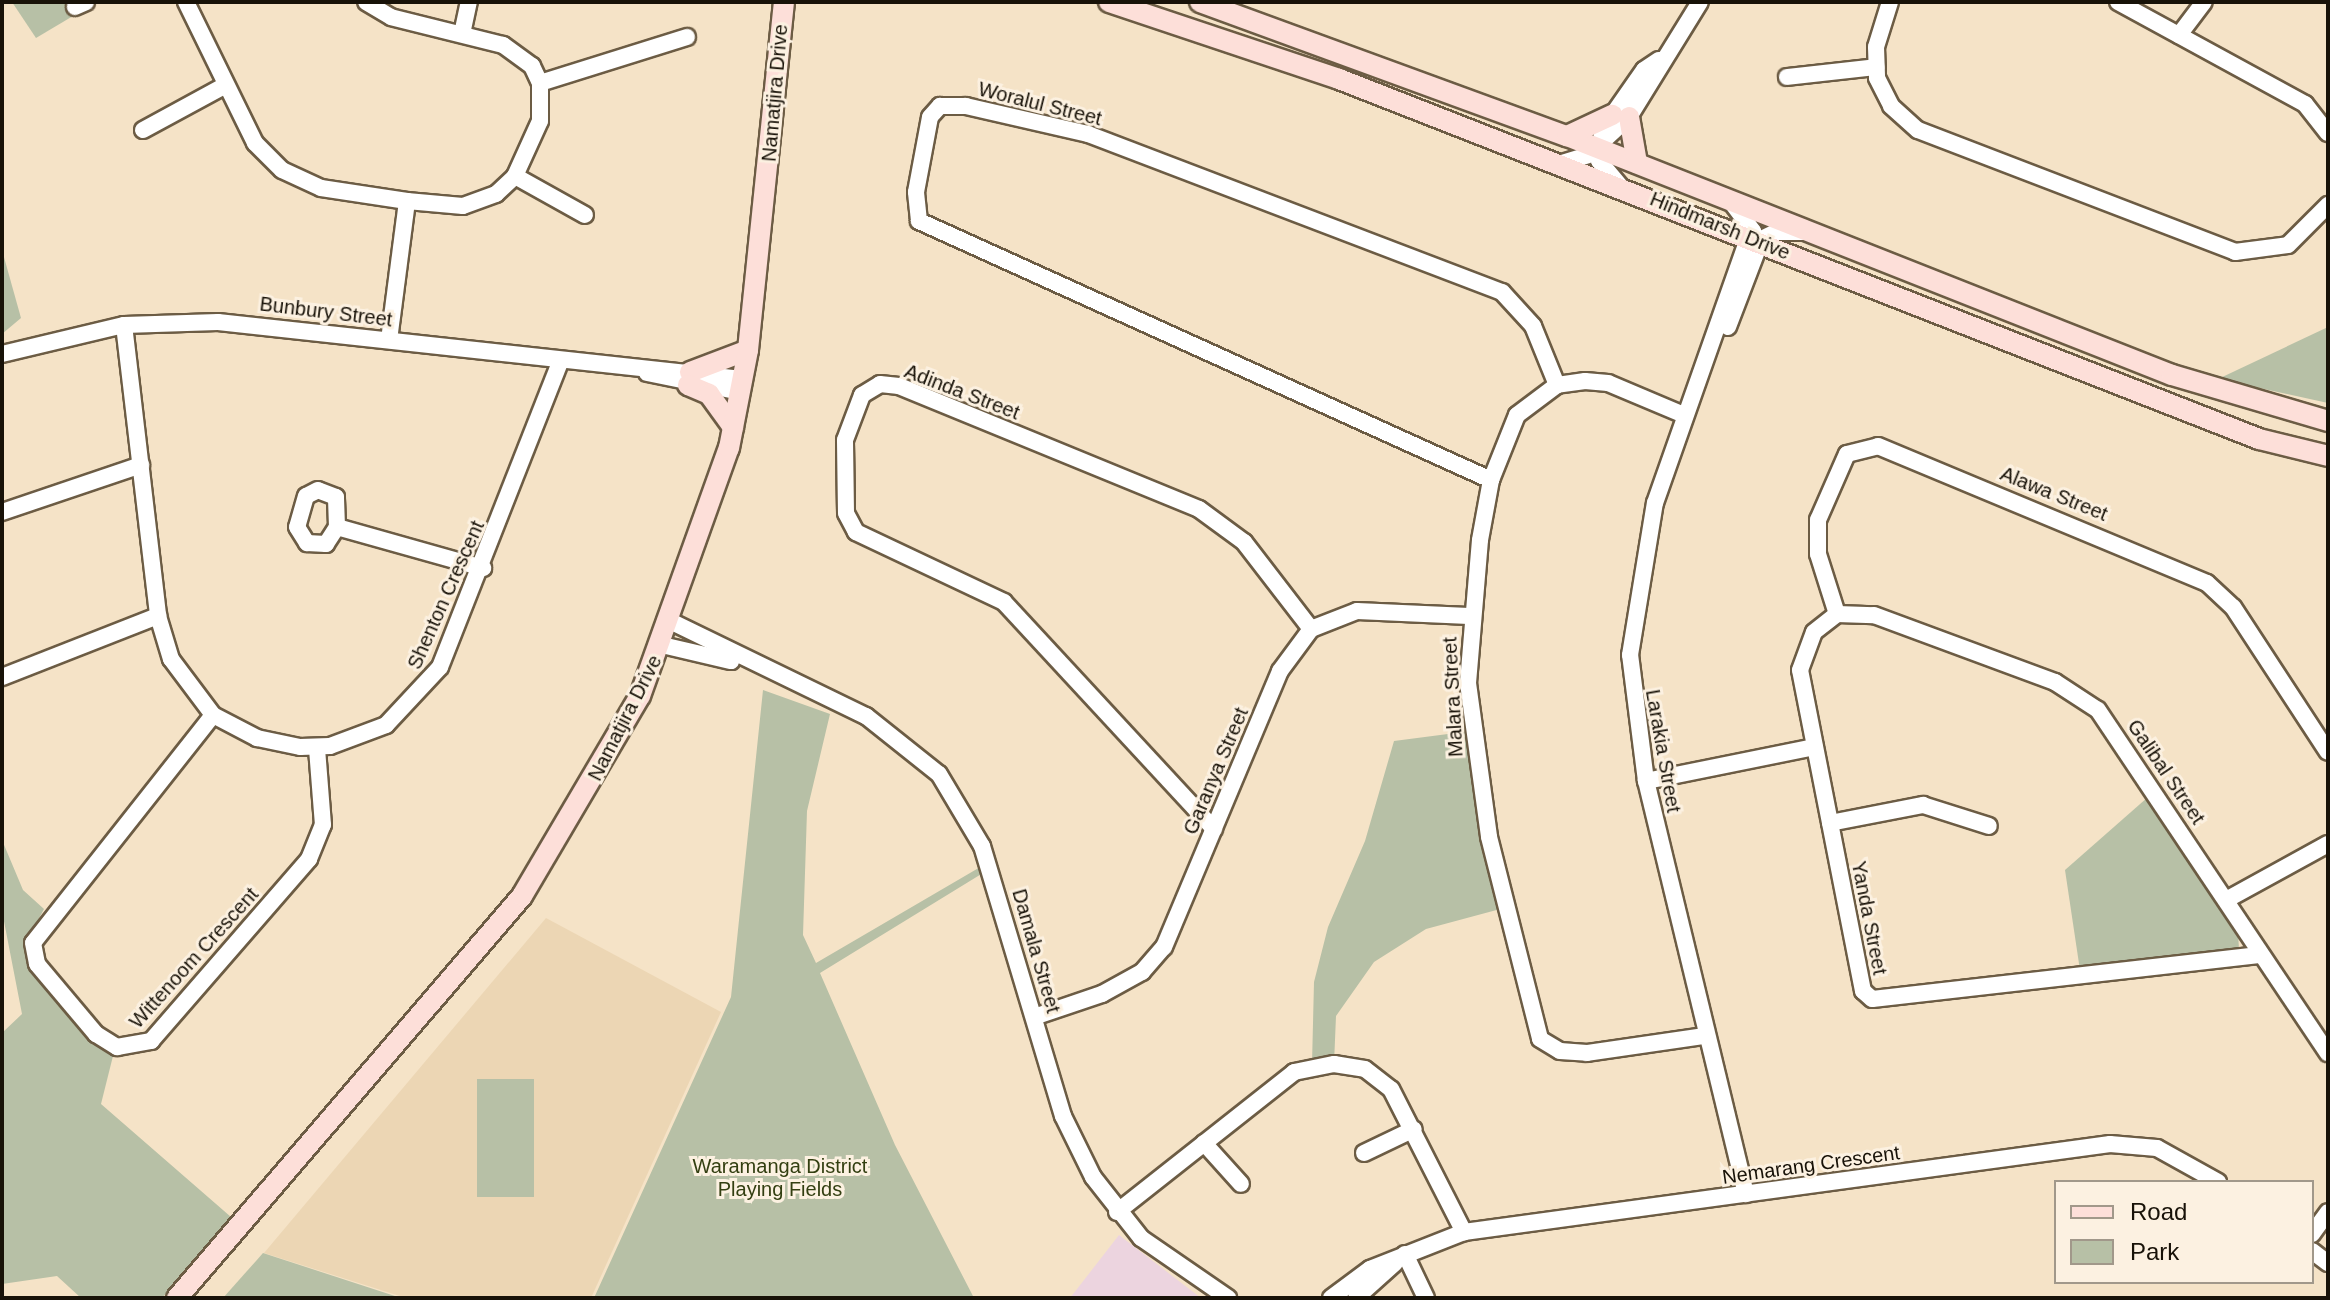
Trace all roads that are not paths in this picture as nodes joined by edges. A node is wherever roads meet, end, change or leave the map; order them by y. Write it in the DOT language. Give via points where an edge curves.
graph roads {
  1 [pos="186,2"];
  2 [pos="366,2"];
  3 [pos="469,2"];
  4 [pos="1109,2"];
  5 [pos="1200,2"];
  6 [pos="1700,2"];
  7 [pos="1890,2"];
  8 [pos="2118,2"];
  9 [pos="2204,2"];
  10 [pos="783,3"];
  11 [pos="462,34"];
  12 [pos="2179,35"];
  13 [pos="687,37"];
  14 [pos="1876,67"];
  15 [pos="1787,77"];
  16 [pos="540,83"];
  17 [pos="226,85"];
  18 [pos="1620,116"];
  19 [pos="143,130"];
  20 [pos="2328,133"];
  21 [pos="1567,136"];
  22 [pos="1598,148"];
  23 [pos="1637,163"];
  24 [pos="1559,164"];
  25 [pos="515,176"];
  26 [pos="1622,188"];
  27 [pos="1729,200"];
  28 [pos="407,201"];
  29 [pos="2328,205"];
  30 [pos="585,215"];
  31 [pos="1810,231"];
  32 [pos="1755,240"];
  33 [pos="124,325"];
  34 [pos="389,340"];
  35 [pos="748,350"];
  36 [pos="2,354"];
  37 [pos="560,362"];
  38 [pos="689,379"];
  39 [pos="741,385"];
  40 [pos="1557,385"];
  41 [pos="1684,415"];
  42 [pos="2328,421"];
  43 [pos="733,427"];
  44 [pos="2328,456"];
  45 [pos="141,465"];
  46 [pos="1491,480"];
  47 [pos="2,512"];
  48 [pos="337,527"];
  49 [pos="483,568"];
  50 [pos="1837,614"];
  51 [pos="158,616"];
  52 [pos="1469,616"];
  53 [pos="670,621"];
  54 [pos="1311,629"];
  55 [pos="662,645"];
  56 [pos="752,666"];
  57 [pos="2,677"];
  58 [pos="213,715"];
  59 [pos="1815,747"];
  60 [pos="317,748"];
  61 [pos="2328,752"];
  62 [pos="1646,781"];
  63 [pos="1830,823"];
  64 [pos="1989,826"];
  65 [pos="1214,829"];
  66 [pos="2328,844"];
  67 [pos="2226,900"];
  68 [pos="2259,955"];
  69 [pos="1034,1017"];
  70 [pos="2322,1031"];
  71 [pos="1704,1036"];
  72 [pos="2328,1053"];
  73 [pos="1414,1129"];
  74 [pos="1204,1143"];
  75 [pos="1364,1153"];
  76 [pos="2214,1180"];
  77 [pos="1241,1184"];
  78 [pos="1741,1194"];
  79 [pos="1117,1212"];
  80 [pos="2328,1212"];
  81 [pos="2314,1231"];
  82 [pos="1464,1232"];
  83 [pos="1405,1254"];
  84 [pos="177,1298"];
  85 [pos="1228,1298"];
  86 [pos="1331,1298"];
  87 [pos="1356,1298"];
  88 [pos="1426,1298"];
  1 -- 17 [label="street"];
  2 -- 11 [label="street" via="391,17"];
  3 -- 11 [label="street"];
  4 -- 24 [label="main road, Hindmarsh Drive"];
  5 -- 21 [label="main road, Hindmarsh Drive"];
  6 -- 18 [label="street"];
  7 -- 14 [label="street"];
  8 -- 12 [label="street"];
  9 -- 12 [label="street"];
  10 -- 35 [label="main road, Namatjira Drive"];
  11 -- 16 [label="street" via="519,53"];
  12 -- 20 [label="street" via="2305,104"];
  13 -- 16 [label="street"];
  14 -- 15 [label="street"];
  14 -- 29 [label="street" via="1891,106 1918,130 2221,248 2249,253 2288,245"];
  16 -- 25 [label="street" via="540,121"];
  17 -- 19 [label="street"];
  17 -- 28 [label="street" via="255,143 282,170 321,188"];
  18 -- 21 [label="main road"];
  18 -- 22 [label="street"];
  18 -- 23 [label="main road"];
  21 -- 22 [label="main road, Hindmarsh Drive"];
  22 -- 23 [label="main road, Hindmarsh Drive"];
  22 -- 24 [label="street"];
  22 -- 26 [label="street" via="1599,161"];
  23 -- 27 [label="main road, Hindmarsh Drive"];
  24 -- 26 [label="main road, Hindmarsh Drive"];
  25 -- 28 [label="street" via="482,202"];
  25 -- 30 [label="street"];
  26 -- 32 [label="main road, Hindmarsh Drive"];
  27 -- 31 [label="main road, Hindmarsh Drive"];
  27 -- 32 [label="street"];
  28 -- 34 [label="street"];
  31 -- 32 [label="street"];
  31 -- 42 [label="main road, Hindmarsh Drive" via="2172,375"];
  32 -- 41 [label="street, Larakia Street" via="1745,247 1724,322"];
  32 -- 44 [label="main road, Hindmarsh Drive" via="2259,439"];
  33 -- 34 [label="street, Bunbury Street" via="261,323"];
  33 -- 36 [label="street, Bunbury Street"];
  33 -- 45 [label="street, Shenton Crescent"];
  34 -- 37 [label="street, Bunbury Street"];
  35 -- 38 [label="main road"];
  35 -- 39 [label="main road, Namatjira Drive"];
  37 -- 38 [label="street, Bunbury Street"];
  37 -- 49 [label="street, Shenton Crescent"];
  38 -- 39 [label="street, Bunbury Street"];
  38 -- 43 [label="main road" via="709,394"];
  39 -- 43 [label="main road, Namatjira Drive"];
  40 -- 41 [label="street" via="1608,383"];
  40 -- 46 [label="street, Malara Street" via="1517,415"];
  40 -- 46 [label="street, Woralul Street" via="1533,326 1502,292 1088,134 966,106 935,110 916,192 919,221"];
  41 -- 62 [label="street, Larakia Street" via="1643,548 1634,615 1632,695"];
  43 -- 53 [label="main road, Namatjira Drive"];
  45 -- 47 [label="street"];
  45 -- 51 [label="street, Shenton Crescent"];
  46 -- 52 [label="street, Malara Street"];
  48 -- 49 [label="street"];
  49 -- 60 [label="street, Shenton Crescent" via="440,667 417,698 374,731"];
  50 -- 59 [label="street, Yanda Street" via="1802,652"];
  50 -- 61 [label="street, Alawa Street" via="1818,554 1818,520 1847,454 1878,446 2196,575 2233,607"];
  50 -- 67 [label="street, Galibal Street" via="1874,615 2055,682 2086,701 2121,737"];
  51 -- 57 [label="street"];
  51 -- 58 [label="street, Shenton Crescent" via="175,669"];
  52 -- 54 [label="street" via="1357,611"];
  52 -- 71 [label="street, Malara Street" via="1471,731 1489,837 1540,1039 1560,1051 1587,1053"];
  53 -- 55 [label="main road, Namatjira Drive"];
  53 -- 56 [label="street, Damala Street"];
  54 -- 65 [label="street, Garanya Street" via="1280,671"];
  54 -- 65 [label="street, Adinda Street" via="1244,542 1199,509 899,386 880,384 862,395 845,440 846,513 856,532 1004,602"];
  55 -- 56 [label="street, Damala Street"];
  55 -- 84 [label="main road, Namatjira Drive" via="604,761 522,896"];
  56 -- 69 [label="street, Damala Street" via="888,731 956,797 990,868"];
  58 -- 60 [label="street, Shenton Crescent" via="265,740"];
  58 -- 60 [label="street, Wittenoom Crescent" via="33,943 37,964 96,1034 117,1047 151,1041 309,859 323,825"];
  59 -- 62 [label="street"];
  59 -- 63 [label="street, Yanda Street"];
  62 -- 71 [label="street, Larakia Street"];
  63 -- 64 [label="street" via="1923,805"];
  63 -- 68 [label="street, Yanda Street" via="1863,991 1872,999"];
  65 -- 69 [label="street, Garanya Street" via="1164,947 1142,972"];
  66 -- 67 [label="street"];
  67 -- 68 [label="street, Galibal Street"];
  68 -- 70 [label="street, Galibal Street"];
  69 -- 79 [label="street, Damala Street" via="1071,1137"];
  70 -- 72 [label="street, Galibal Street"];
  71 -- 78 [label="street, Larakia Street"];
  73 -- 74 [label="street" via="1374,1074 1312,1064"];
  73 -- 75 [label="street"];
  73 -- 82 [label="street"];
  74 -- 77 [label="street"];
  74 -- 79 [label="street"];
  76 -- 78 [label="street, Nemarang Crescent" via="2157,1148 2110,1144"];
  78 -- 82 [label="street, Nemarang Crescent"];
  79 -- 85 [label="street, Damala Street" via="1141,1238"];
  80 -- 81 [label="street"];
  82 -- 83 [label="street, Nemarang Crescent"];
  83 -- 86 [label="street, Nemarang Crescent"];
  83 -- 87 [label="street, Nemarang Crescent"];
  83 -- 88 [label="street"];
}
